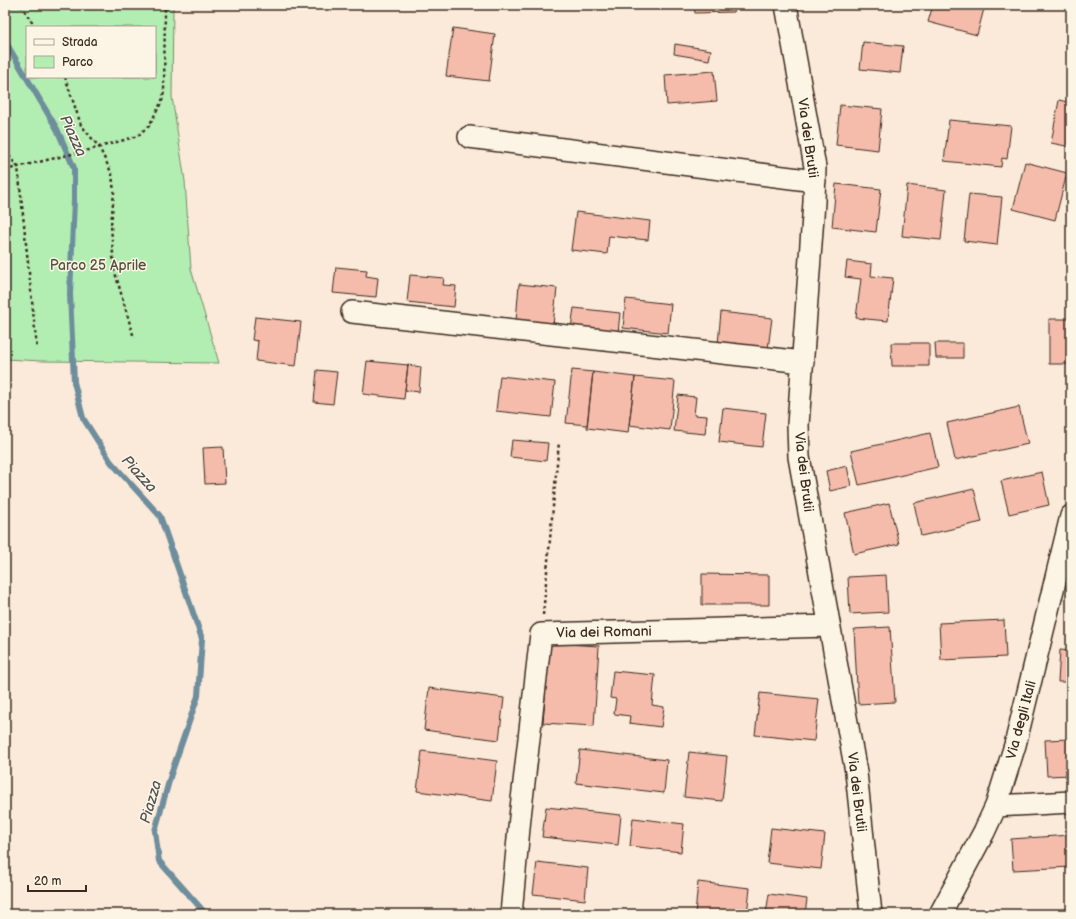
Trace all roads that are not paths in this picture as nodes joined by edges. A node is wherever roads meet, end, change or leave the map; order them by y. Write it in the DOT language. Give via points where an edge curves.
graph roads {
  1 [pos="786,5"];
  2 [pos="469,137"];
  3 [pos="814,181"];
  4 [pos="352,312"];
  5 [pos="802,362"];
  6 [pos="1071,516"];
  7 [pos="829,626"];
  8 [pos="1071,802"];
  9 [pos="996,806"];
  10 [pos="512,914"];
  11 [pos="871,914"];
  12 [pos="940,914"];
  1 -- 3 [label="street, Via dei Brutii" via="814,167"];
  2 -- 3 [label="street"];
  3 -- 5 [label="street, Via dei Brutii"];
  4 -- 5 [label="street"];
  5 -- 7 [label="street, Via dei Brutii" via="798,457"];
  6 -- 9 [label="street, Via degli Itali" via="1015,745"];
  7 -- 10 [label="street, Via dei Romani" via="541,634 520,817"];
  7 -- 11 [label="street, Via dei Brutii" via="856,772"];
  8 -- 9 [label="street"];
  9 -- 12 [label="street, Via degli Itali"];
}
